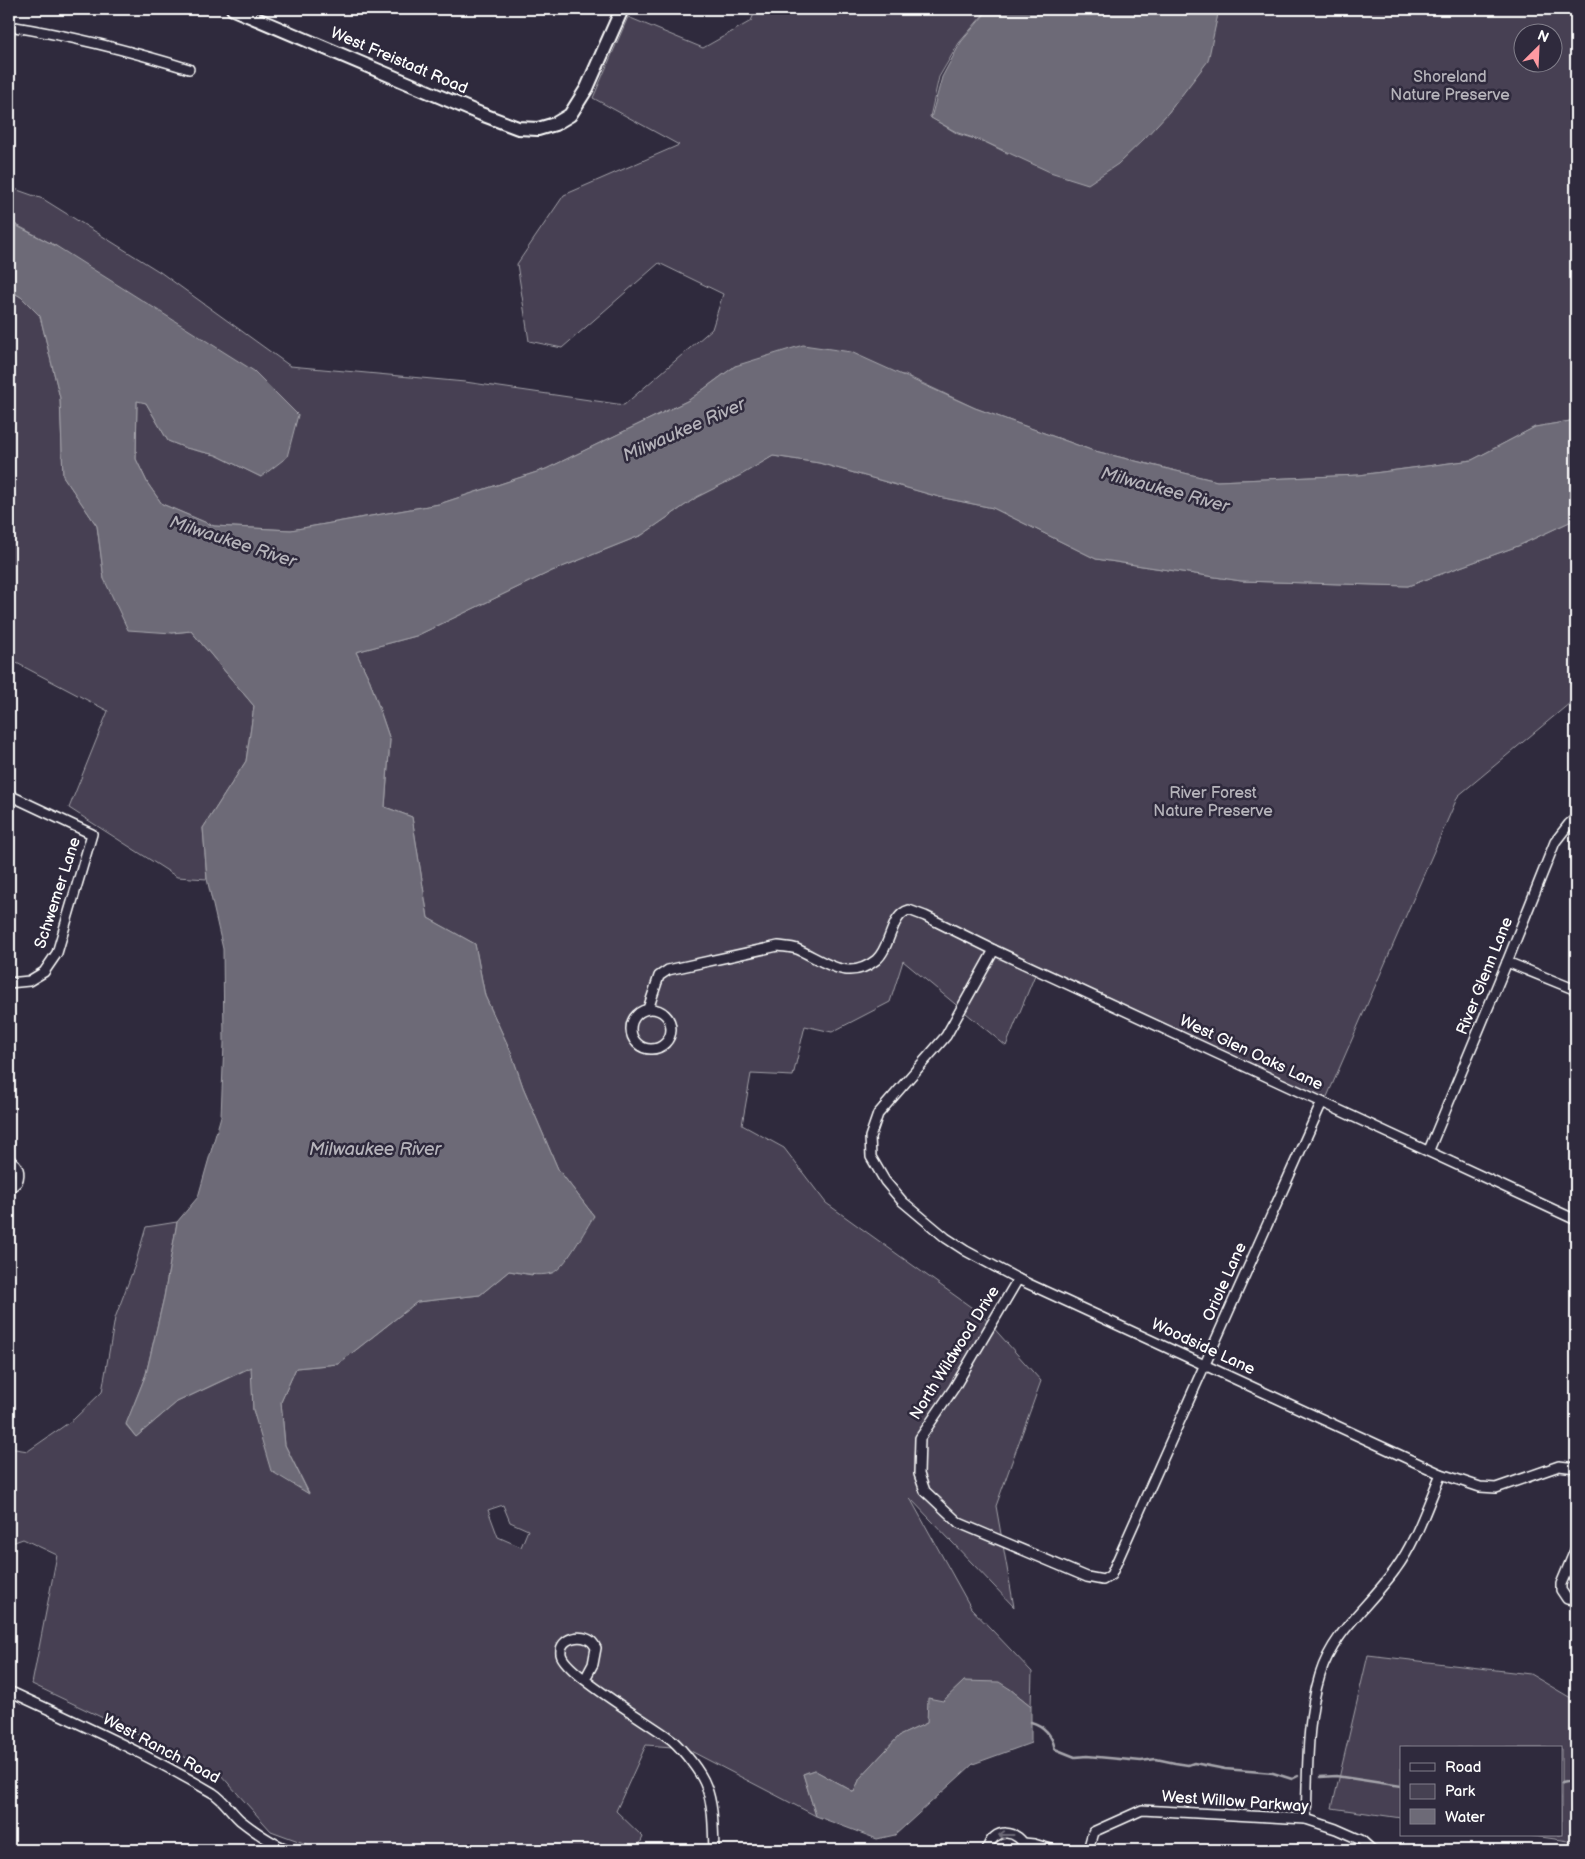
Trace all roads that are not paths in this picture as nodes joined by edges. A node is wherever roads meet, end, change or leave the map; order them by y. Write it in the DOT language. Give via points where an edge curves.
graph roads {
  1 [pos="233,9"];
  2 [pos="622,9"];
  3 [pos="9,26"];
  4 [pos="188,68"];
  5 [pos="9,795"];
  6 [pos="1576,818"];
  7 [pos="994,950"];
  8 [pos="1507,962"];
  9 [pos="9,982"];
  10 [pos="1576,990"];
  11 [pos="648,1009"];
  12 [pos="1322,1102"];
  13 [pos="1429,1150"];
  14 [pos="9,1160"];
  15 [pos="9,1189"];
  16 [pos="1576,1220"];
  17 [pos="1018,1279"];
  18 [pos="1205,1365"];
  19 [pos="1576,1468"];
  20 [pos="1441,1474"];
  21 [pos="1575,1555"];
  22 [pos="1103,1580"];
  23 [pos="1576,1600"];
  24 [pos="586,1679"];
  25 [pos="9,1691"];
  26 [pos="1306,1819"];
  27 [pos="1025,1846"];
  28 [pos="288,1850"];
  29 [pos="714,1850"];
  30 [pos="987,1850"];
  31 [pos="1054,1850"];
  32 [pos="1088,1850"];
  33 [pos="1372,1850"];
  1 -- 2 [label="street, West Freistadt Road" via="481,114 518,128 538,129 570,115 587,88"];
  3 -- 4 [label="street" via="84,39"];
  5 -- 9 [label="street, Schwemer Lane" via="92,834 57,953 44,972 29,981"];
  6 -- 8 [label="street, River Glenn Lane" via="1555,842"];
  7 -- 11 [label="street, West Glen Oaks Lane" via="909,910 897,919 877,959 864,967 848,971 828,966 795,948 778,946 668,970 659,976"];
  7 -- 12 [label="street, West Glen Oaks Lane"];
  7 -- 17 [label="street, Woodside Lane" via="946,1036 878,1114 870,1138 871,1157 902,1201 946,1238"];
  8 -- 10 [label="street"];
  8 -- 13 [label="street, River Glenn Lane"];
  11 -- 11 [label="street" via="636,1015 631,1028 639,1046 652,1050 664,1046 672,1028 661,1012"];
  12 -- 13 [label="street, West Glen Oaks Lane"];
  12 -- 18 [label="street, Oriole Lane"];
  13 -- 16 [label="street, West Glen Oaks Lane"];
  14 -- 15 [label="street" via="15,1163 19,1172 17,1182"];
  17 -- 18 [label="street, Woodside Lane"];
  17 -- 22 [label="street, North Wildwood Drive" via="954,1388 920,1438 919,1474 925,1490 959,1523 1087,1577"];
  18 -- 20 [label="street, Woodside Lane"];
  18 -- 22 [label="street, Oriole Lane" via="1112,1575"];
  19 -- 20 [label="street, Woodside Lane" via="1559,1466 1496,1488 1480,1487"];
  20 -- 26 [label="street" via="1402,1559 1340,1635 1320,1675 1312,1714"];
  21 -- 23 [label="street" via="1561,1590 1567,1599"];
  24 -- 24 [label="street" via="570,1668 561,1656 567,1640 580,1637 592,1641 596,1648 594,1664"];
  24 -- 29 [label="street" via="673,1741 687,1757 706,1785 713,1818"];
  25 -- 28 [label="street, West Ranch Road" via="171,1769 216,1795 241,1820"];
  26 -- 32 [label="street, West Willow Parkway" via="1142,1810 1094,1832"];
  26 -- 33 [label="street, West Willow Parkway" via="1336,1828 1361,1840"];
  27 -- 30 [label="street, one-way" via="1014,1834 1002,1833 991,1840"];
  27 -- 31 [label="street" via="1034,1844"];
}
